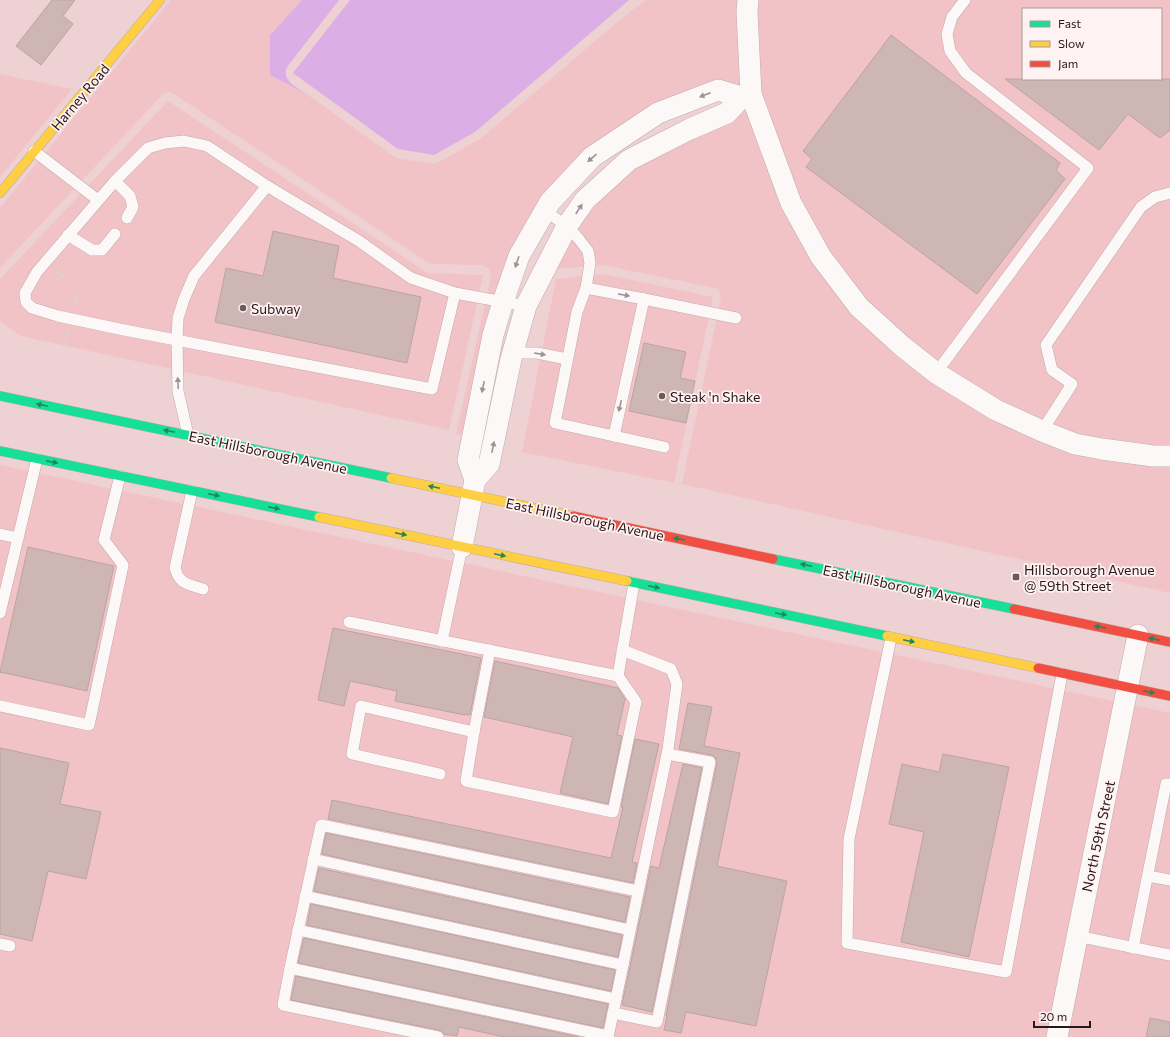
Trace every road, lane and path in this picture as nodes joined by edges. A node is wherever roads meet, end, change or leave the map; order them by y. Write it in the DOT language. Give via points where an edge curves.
graph roads {
  1 [pos="160,0"];
  2 [pos="748,0"];
  3 [pos="965,0"];
  4 [pos="746,96"];
  5 [pos="34,151"];
  6 [pos="115,181"];
  7 [pos="268,186"];
  8 [pos="0,193"];
  9 [pos="1170,193"];
  10 [pos="98,200"];
  11 [pos="545,211"];
  12 [pos="127,218"];
  13 [pos="567,226"];
  14 [pos="115,234"];
  15 [pos="68,235"];
  16 [pos="586,288"];
  17 [pos="455,294"];
  18 [pos="644,299"];
  19 [pos="503,302"];
  20 [pos="526,306"];
  21 [pos="736,318"];
  22 [pos="177,340"];
  23 [pos="513,353"];
  24 [pos="567,359"];
  25 [pos="936,373"];
  26 [pos="0,396"];
  27 [pos="1042,431"];
  28 [pos="188,435"];
  29 [pos="614,436"];
  30 [pos="664,447"];
  31 [pos="0,451"];
  32 [pos="1170,456"];
  33 [pos="37,459"];
  34 [pos="120,476"];
  35 [pos="474,488"];
  36 [pos="192,490"];
  37 [pos="0,534"];
  38 [pos="18,538"];
  39 [pos="462,547"];
  40 [pos="634,583"];
  41 [pos="202,589"];
  42 [pos="0,613"];
  43 [pos="349,622"];
  44 [pos="1138,635"];
  45 [pos="891,638"];
  46 [pos="442,641"];
  47 [pos="1170,642"];
  48 [pos="490,650"];
  49 [pos="622,650"];
  50 [pos="1062,674"];
  51 [pos="618,676"];
  52 [pos="1128,688"];
  53 [pos="1170,696"];
  54 [pos="0,706"];
  55 [pos="474,732"];
  56 [pos="667,754"];
  57 [pos="440,774"];
  58 [pos="1170,784"];
  59 [pos="313,859"];
  60 [pos="1148,876"];
  61 [pos="1170,880"];
  62 [pos="638,891"];
  63 [pos="305,896"];
  64 [pos="298,930"];
  65 [pos="630,930"];
  66 [pos="1077,936"];
  67 [pos="1133,948"];
  68 [pos="1170,955"];
  69 [pos="623,966"];
  70 [pos="290,968"];
  71 [pos="616,999"];
  72 [pos="613,1013"];
  73 [pos="608,1036"];
  74 [pos="438,1037"];
  75 [pos="1057,1037"];
  1 -- 5 [label="main road, Harney Road"];
  2 -- 4 [label="street"];
  3 -- 25 [label="lane" via="952,17 947,34 950,51 966,73 1088,168"];
  4 -- 11 [label="street, one-way" via="718,90 658,113 592,156 550,202"];
  13 -- 4 [label="street, one-way" via="584,200 629,160 727,113"];
  4 -- 25 [label="street" via="790,203 821,257 859,307"];
  5 -- 8 [label="main road, Harney Road"];
  5 -- 10 [label="lane"];
  6 -- 7 [label="lane" via="148,148 184,141 207,146"];
  6 -- 10 [label="lane"];
  6 -- 12 [label="lane" via="130,196 133,207"];
  7 -- 17 [label="lane" via="359,242 411,278"];
  7 -- 22 [label="lane" via="194,276 178,318"];
  9 -- 27 [label="lane" via="1156,197 1141,207 1046,345 1052,370 1072,384"];
  10 -- 15 [label="lane"];
  11 -- 13 [label="lane"];
  11 -- 19 [label="street, one-way" via="519,256"];
  13 -- 16 [label="lane" via="588,251 590,263"];
  13 -- 20 [label="street"];
  14 -- 15 [label="lane" via="102,250 92,250"];
  15 -- 22 [label="lane" via="37,272 25,293 26,302 32,308 58,316"];
  16 -- 18 [label="lane, one-way"];
  16 -- 24 [label="lane" via="577,312"];
  17 -- 19 [label="lane"];
  17 -- 22 [label="lane" via="432,390"];
  18 -- 21 [label="lane"];
  18 -- 29 [label="lane, one-way"];
  19 -- 20 [label="lane"];
  19 -- 35 [label="street, one-way" via="468,460"];
  20 -- 23 [label="street"];
  28 -- 22 [label="lane, one-way" via="178,391"];
  23 -- 24 [label="lane, one-way" via="537,353"];
  35 -- 23 [label="street, one-way" via="489,464"];
  24 -- 29 [label="lane" via="556,423"];
  25 -- 27 [label="street" via="996,410"];
  28 -- 26 [label="main road, East Hillsborough Avenue, one-way"];
  27 -- 32 [label="street" via="1075,444 1102,450"];
  35 -- 28 [label="main road, East Hillsborough Avenue, one-way"];
  29 -- 30 [label="lane"];
  31 -- 33 [label="main road"];
  33 -- 34 [label="main road, one-way"];
  33 -- 38 [label="lane"];
  34 -- 36 [label="main road"];
  34 -- 54 [label="lane" via="104,540 123,565 89,725"];
  35 -- 39 [label="street"];
  44 -- 35 [label="main road, East Hillsborough Avenue, one-way"];
  36 -- 39 [label="main road, one-way"];
  36 -- 41 [label="lane" via="175,568 177,576 183,582"];
  37 -- 38 [label="lane"];
  38 -- 42 [label="lane"];
  39 -- 40 [label="main road, one-way"];
  39 -- 46 [label="lane"];
  40 -- 45 [label="main road, one-way"];
  40 -- 49 [label="lane"];
  43 -- 46 [label="lane"];
  47 -- 44 [label="main road, East Hillsborough Avenue, one-way"];
  44 -- 52 [label="street, North 59th Street"];
  45 -- 50 [label="main road, one-way"];
  45 -- 50 [label="lane" via="849,839 847,943 1006,972"];
  46 -- 48 [label="lane"];
  48 -- 51 [label="lane"];
  48 -- 55 [label="lane"];
  49 -- 51 [label="lane"];
  49 -- 56 [label="lane" via="671,669 677,684"];
  50 -- 52 [label="main road"];
  51 -- 55 [label="lane" via="636,702 613,812 466,780"];
  52 -- 53 [label="main road, one-way"];
  52 -- 66 [label="street, North 59th Street"];
  55 -- 57 [label="lane" via="361,706 352,754"];
  56 -- 62 [label="lane"];
  56 -- 72 [label="lane" via="710,762 657,1022"];
  58 -- 60 [label="lane" via="1166,784"];
  59 -- 62 [label="lane" via="321,825"];
  59 -- 63 [label="lane"];
  59 -- 65 [label="lane"];
  60 -- 61 [label="lane"];
  60 -- 67 [label="lane"];
  62 -- 65 [label="lane"];
  63 -- 64 [label="lane"];
  63 -- 69 [label="lane"];
  64 -- 70 [label="lane"];
  64 -- 71 [label="lane"];
  65 -- 69 [label="lane"];
  66 -- 67 [label="lane"];
  66 -- 75 [label="street, North 59th Street"];
  67 -- 68 [label="lane"];
  69 -- 71 [label="lane"];
  70 -- 73 [label="lane"];
  70 -- 74 [label="lane" via="283,1005"];
  71 -- 72 [label="lane"];
  72 -- 73 [label="lane"];
}
